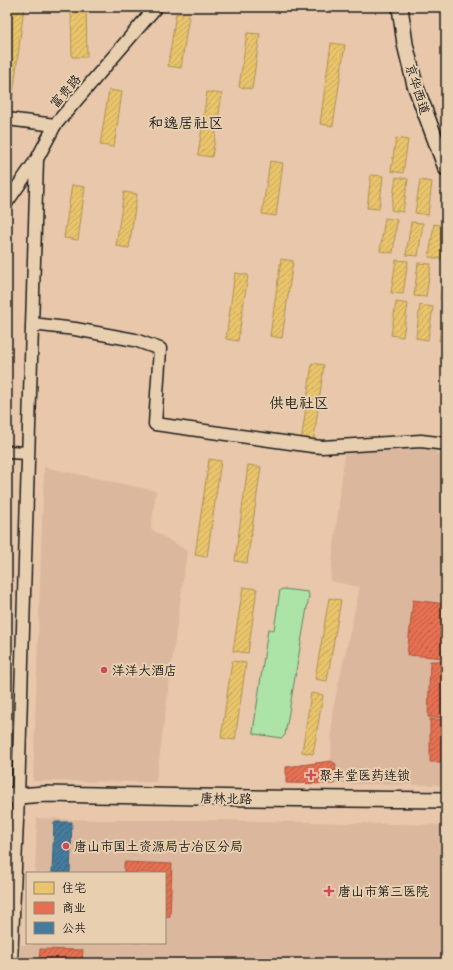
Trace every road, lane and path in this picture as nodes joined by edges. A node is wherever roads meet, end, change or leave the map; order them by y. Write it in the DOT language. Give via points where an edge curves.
graph roads {
  1 [pos="156,7"];
  2 [pos="400,7"];
  3 [pos="7,119"];
  4 [pos="55,125"];
  5 [pos="37,159"];
  6 [pos="446,168"];
  7 [pos="7,202"];
  8 [pos="32,324"];
  9 [pos="446,444"];
  10 [pos="7,452"];
  11 [pos="28,453"];
  12 [pos="12,799"];
  13 [pos="446,800"];
  14 [pos="446,807"];
  15 [pos="11,963"];
  1 -- 4 [label="street, 富贵路"];
  2 -- 6 [label="main road, 京华西道" via="405,44 415,85"];
  3 -- 4 [label="street"];
  4 -- 5 [label="street, 富贵路"];
  5 -- 7 [label="street, 富贵路"];
  5 -- 8 [label="street"];
  8 -- 9 [label="street" via="134,340 160,349 155,424 322,447 421,441"];
  8 -- 11 [label="street"];
  10 -- 11 [label="street"];
  11 -- 12 [label="street"];
  12 -- 13 [label="main road, 唐林北路" via="45,794"];
  12 -- 14 [label="main road, 唐林北路" via="42,802"];
  12 -- 15 [label="street"];
}
